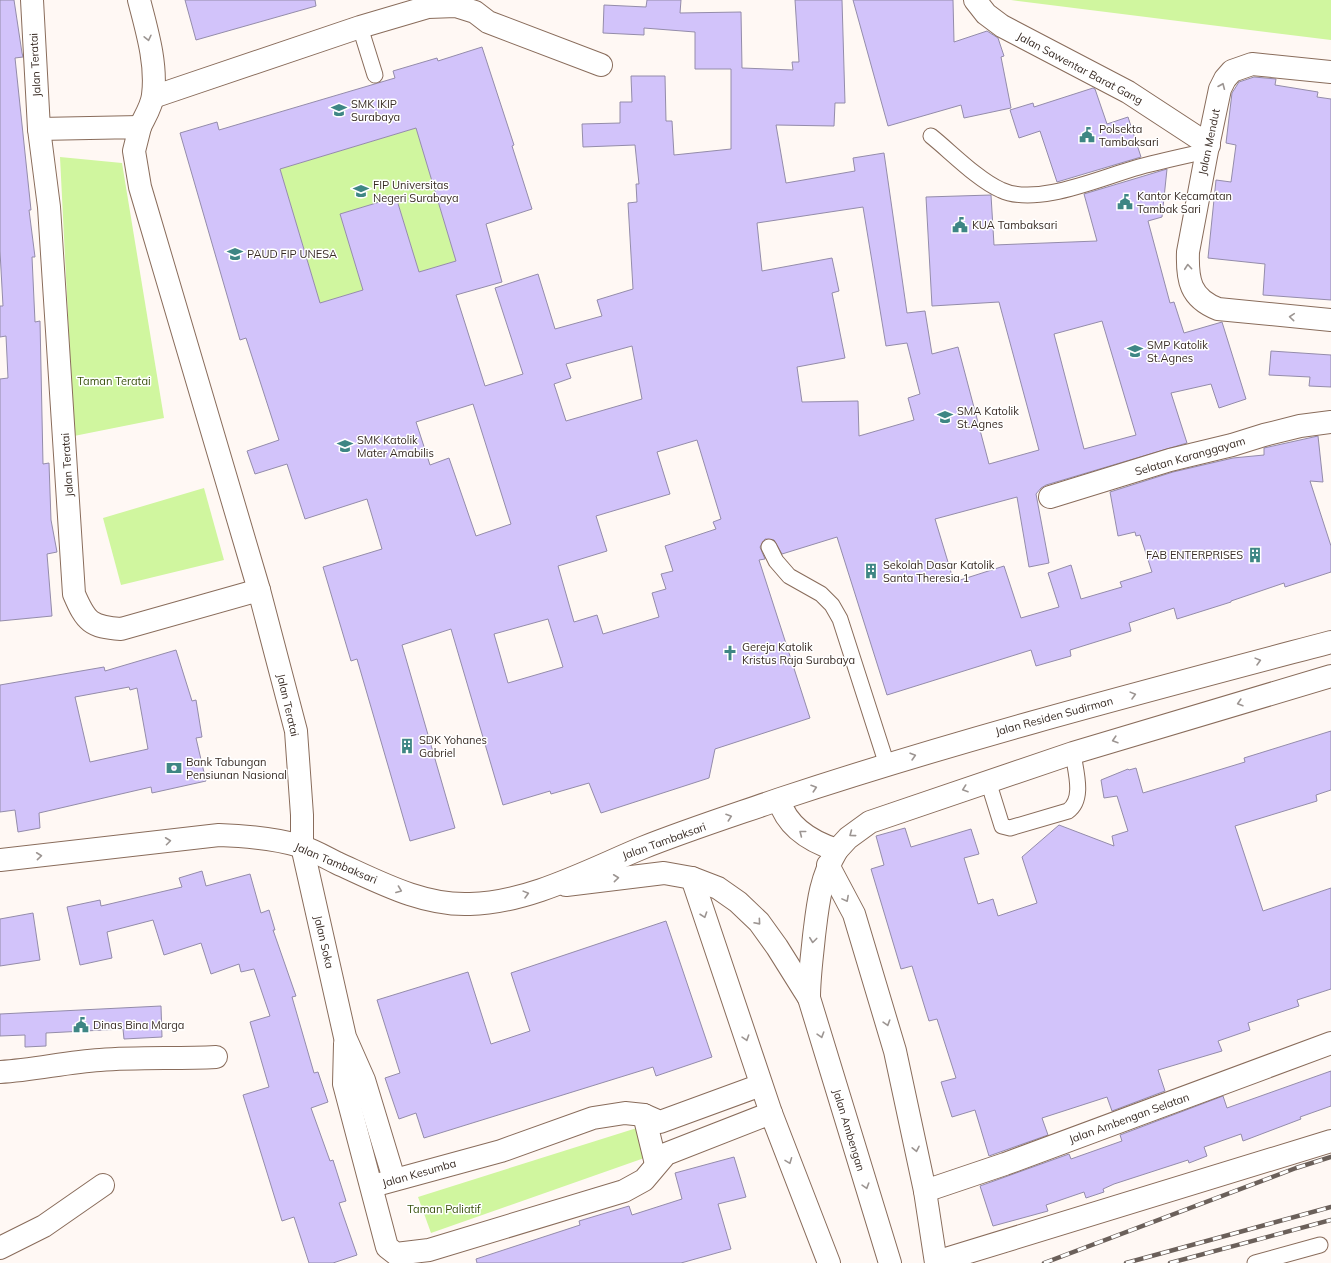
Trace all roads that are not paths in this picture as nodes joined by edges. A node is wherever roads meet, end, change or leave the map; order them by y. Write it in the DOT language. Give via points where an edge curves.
graph roads {
  1 [pos="32,0"];
  2 [pos="140,0"];
  3 [pos="975,0"];
  4 [pos="360,27"];
  5 [pos="601,64"];
  6 [pos="1331,72"];
  7 [pos="375,75"];
  8 [pos="153,97"];
  9 [pos="140,127"];
  10 [pos="38,129"];
  11 [pos="931,136"];
  12 [pos="1208,148"];
  13 [pos="1331,320"];
  14 [pos="1331,422"];
  15 [pos="1050,497"];
  16 [pos="769,547"];
  17 [pos="259,590"];
  18 [pos="1331,642"];
  19 [pos="1331,676"];
  20 [pos="1073,753"];
  21 [pos="887,765"];
  22 [pos="988,782"];
  23 [pos="779,800"];
  24 [pos="302,846"];
  25 [pos="833,857"];
  26 [pos="0,860"];
  27 [pos="692,878"];
  28 [pos="550,887"];
  29 [pos="809,998"];
  30 [pos="345,1037"];
  31 [pos="1331,1043"];
  32 [pos="216,1056"];
  33 [pos="0,1072"];
  34 [pos="761,1085"];
  35 [pos="771,1113"];
  36 [pos="644,1115"];
  37 [pos="1331,1141"];
  38 [pos="656,1164"];
  39 [pos="394,1179"];
  40 [pos="103,1186"];
  41 [pos="372,1187"];
  42 [pos="925,1191"];
  43 [pos="1320,1245"];
  44 [pos="0,1248"];
  45 [pos="936,1262"];
  46 [pos="829,1263"];
  47 [pos="890,1263"];
  48 [pos="1255,1263"];
  1 -- 10 [label="street, Jalan Teratai"];
  2 -- 8 [label="street, Jalan Teratai, one-way" via="150,46"];
  3 -- 12 [label="street, Jalan Sawentar Barat Gang" via="986,14 1002,26 1128,92"];
  4 -- 5 [label="street" via="428,7 456,6 475,12 488,22"];
  4 -- 7 [label="lane"];
  4 -- 8 [label="street"];
  12 -- 6 [label="street, Jalan Mendut, one-way" via="1220,89 1232,71 1252,64"];
  8 -- 9 [label="street, Jalan Teratai"];
  9 -- 10 [label="street"];
  9 -- 17 [label="street, Jalan Teratai" via="134,151 140,187"];
  10 -- 17 [label="street, Jalan Teratai" via="49,207 74,594 82,614 91,623 103,628 121,629"];
  11 -- 12 [label="lane" via="1000,190 1016,195 1057,191"];
  13 -- 12 [label="street, Jalan Mendut, one-way" via="1231,311 1206,304 1199,298 1192,287 1189,275 1188,252"];
  14 -- 15 [label="street, Selatan Karanggayam" via="1300,426 1170,460"];
  16 -- 21 [label="lane" via="776,561 789,576 821,594 840,619"];
  17 -- 24 [label="street, Jalan Teratai" via="296,731"];
  21 -- 18 [label="street, Jalan Residen Sudirman, one-way" via="997,732"];
  19 -- 20 [label="street, one-way"];
  20 -- 22 [label="street"];
  20 -- 22 [label="lane" via="1077,801 1068,811 1010,828 1002,826"];
  23 -- 21 [label="street, Jalan Residen Sudirman, one-way"];
  22 -- 25 [label="street, one-way" via="870,822 848,838"];
  25 -- 23 [label="street, one-way" via="794,826"];
  28 -- 23 [label="street, Jalan Tambaksari, one-way" via="644,848"];
  26 -- 24 [label="street, Jalan Tambaksari, one-way" via="219,835 247,836"];
  24 -- 28 [label="street, Jalan Tambaksari, one-way" via="389,886 444,903 472,904 506,899"];
  24 -- 30 [label="street, Jalan Soka"];
  25 -- 29 [label="street, Jalan Ambengan, one-way" via="820,886"];
  25 -- 42 [label="street, one-way" via="854,914 895,1051"];
  28 -- 27 [label="street, Jalan Tambaksari, one-way" via="664,873"];
  27 -- 29 [label="street, Jalan Ambengan, one-way" via="718,888 759,922 778,947"];
  27 -- 34 [label="street, one-way"];
  29 -- 47 [label="street, Jalan Ambengan, one-way"];
  30 -- 39 [label="street, Jalan Soka" via="364,1080"];
  30 -- 41 [label="street, Jalan Soka" via="344,1084"];
  31 -- 42 [label="street, Jalan Ambengan Selatan" via="1005,1164"];
  32 -- 33 [label="street" via="99,1060 25,1071"];
  34 -- 35 [label="street"];
  34 -- 36 [label="street, Jalan Kesumba" via="660,1122"];
  35 -- 38 [label="street, Jalan Kesumba" via="666,1154"];
  35 -- 46 [label="street, one-way"];
  36 -- 38 [label="street"];
  36 -- 39 [label="street, Jalan Kesumba" via="625,1113 593,1118 501,1151"];
  37 -- 45 [label="street"];
  38 -- 41 [label="street, Jalan Kesumba" via="644,1180 624,1191 429,1250 396,1254 388,1247"];
  39 -- 41 [label="street, Jalan Kesumba"];
  40 -- 44 [label="street" via="44,1226"];
  42 -- 45 [label="street"];
  43 -- 48 [label="lane"];
}
